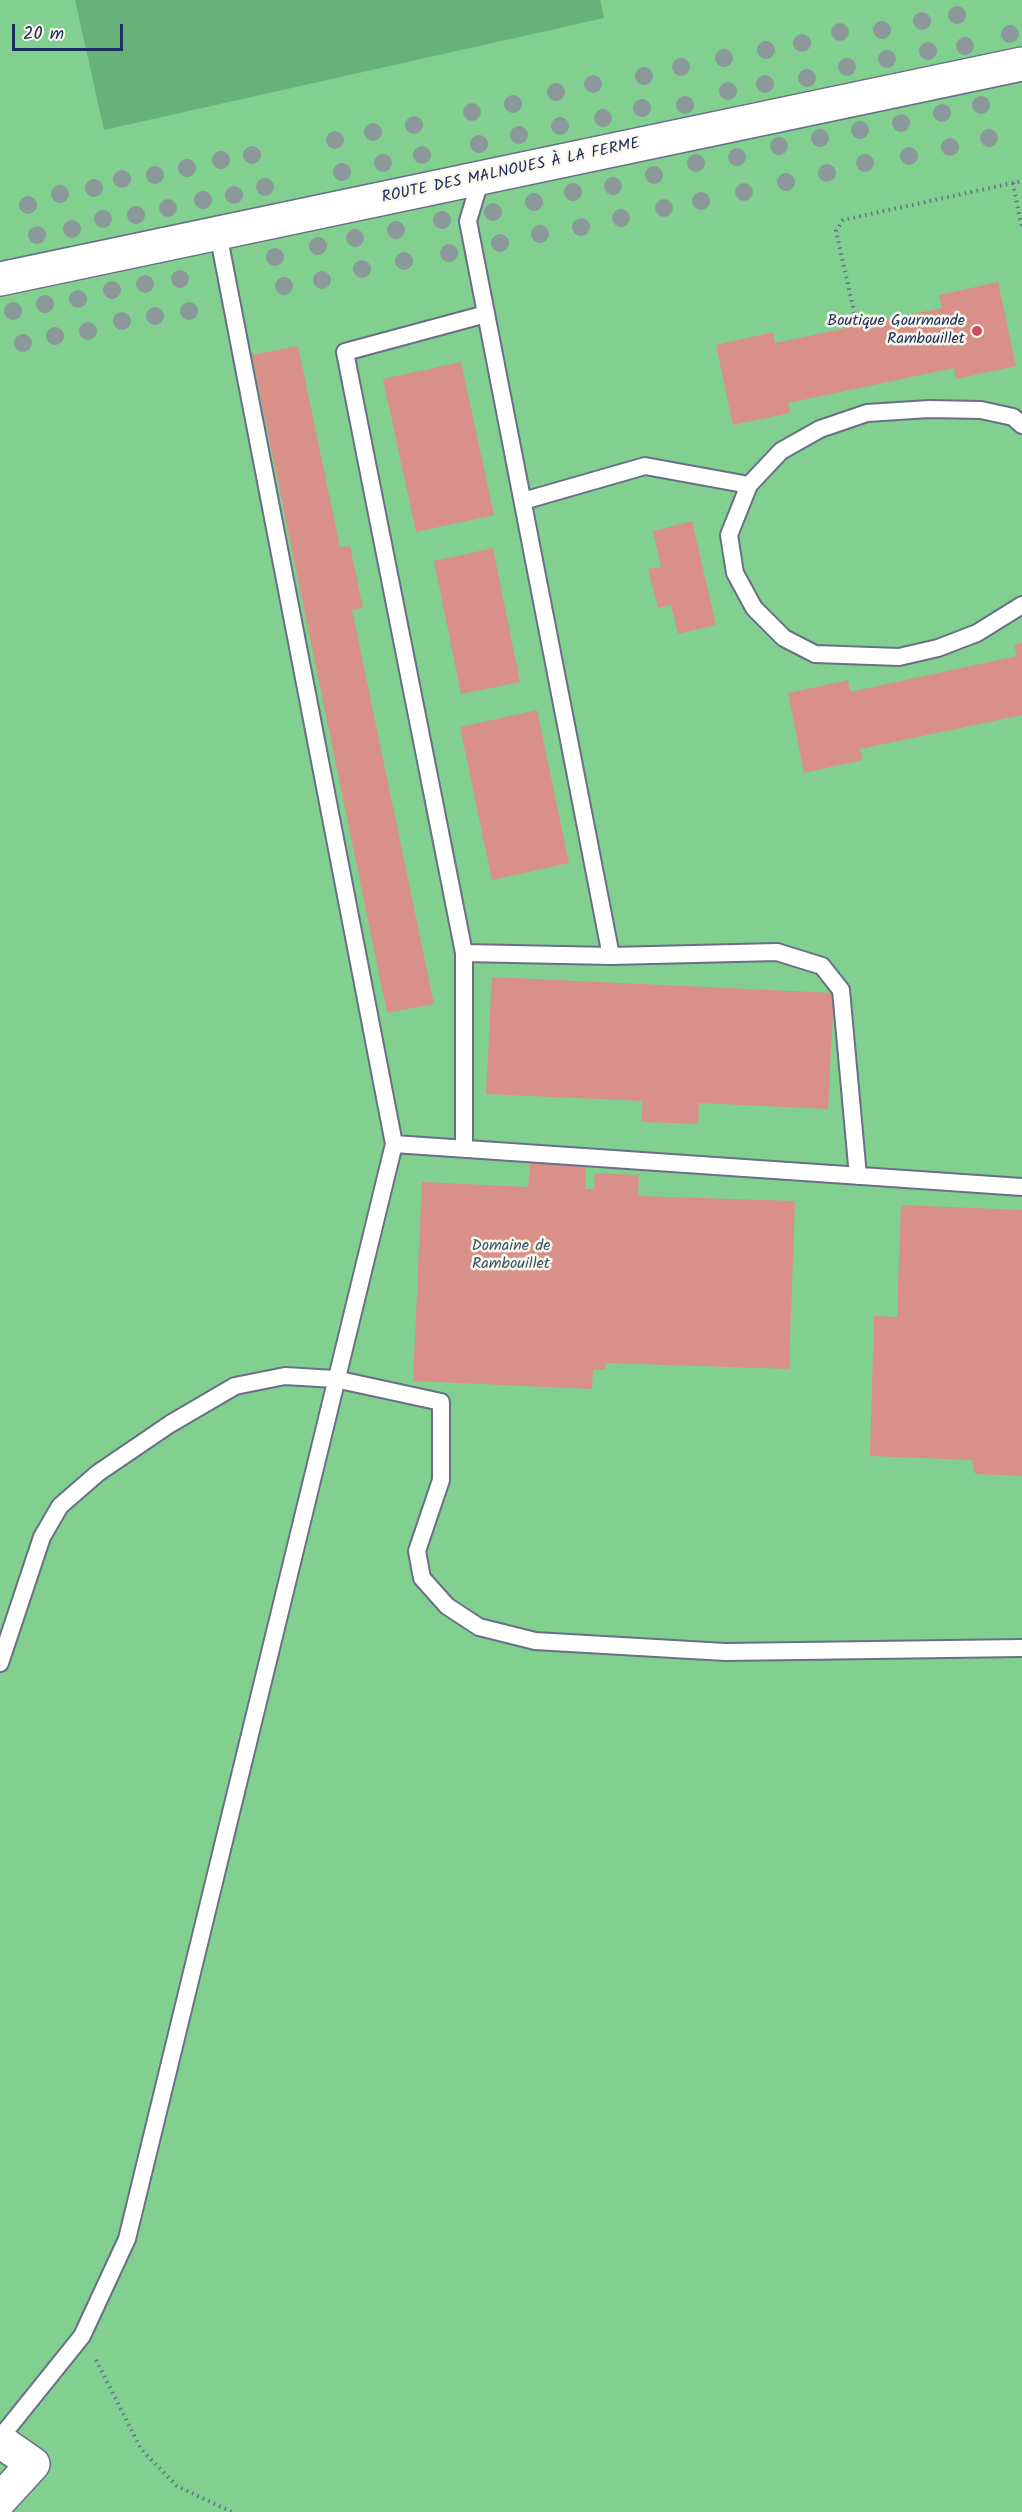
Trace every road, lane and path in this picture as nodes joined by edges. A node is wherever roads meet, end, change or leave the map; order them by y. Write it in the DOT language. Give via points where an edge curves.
graph roads {
  1 [pos="1022,64"];
  2 [pos="481,178"];
  3 [pos="1022,181"];
  4 [pos="1013,183"];
  5 [pos="1022,229"];
  6 [pos="218,233"];
  7 [pos="0,279"];
  8 [pos="486,314"];
  9 [pos="857,326"];
  10 [pos="1022,425"];
  11 [pos="749,485"];
  12 [pos="522,501"];
  13 [pos="1022,605"];
  14 [pos="464,953"];
  15 [pos="611,956"];
  16 [pos="394,1144"];
  17 [pos="464,1149"];
  18 [pos="858,1176"];
  19 [pos="1022,1186"];
  20 [pos="335,1379"];
  21 [pos="1022,1648"];
  22 [pos="0,1663"];
  23 [pos="82,2336"];
  24 [pos="0,2440"];
  25 [pos="0,2500"];
  26 [pos="232,2512"];
  1 -- 2 [label="street, ROUTE DES MALNOUES À LA FERME"];
  2 -- 6 [label="street, ROUTE DES MALNOUES À LA FERME"];
  2 -- 8 [label="lane" via="468,221"];
  3 -- 4 [label="path"];
  4 -- 5 [label="path"];
  4 -- 9 [label="path" via="843,220 836,231"];
  6 -- 7 [label="street, ROUTE DES MALNOUES À LA FERME"];
  6 -- 16 [label="lane"];
  8 -- 12 [label="lane"];
  8 -- 14 [label="lane" via="345,352"];
  10 -- 11 [label="lane" via="1013,417 981,410 867,414 820,429 781,451"];
  11 -- 12 [label="lane" via="645,466"];
  11 -- 13 [label="lane" via="729,534 735,573 754,609 784,638 815,654 899,657 938,648 977,633"];
  12 -- 15 [label="lane"];
  14 -- 15 [label="lane"];
  14 -- 17 [label="lane"];
  15 -- 18 [label="lane" via="777,952 822,966 841,990"];
  16 -- 17 [label="lane"];
  16 -- 20 [label="lane"];
  17 -- 18 [label="lane"];
  18 -- 19 [label="lane"];
  20 -- 21 [label="lane" via="441,1402 441,1480 417,1551 422,1578 447,1606 479,1627 535,1641 724,1652"];
  20 -- 22 [label="lane" via="285,1376 235,1386 98,1473 60,1506 42,1537"];
  20 -- 23 [label="lane" via="127,2239"];
  23 -- 24 [label="lane"];
  23 -- 26 [label="path" via="141,2449 177,2486"];
  24 -- 25 [label="street" via="33,2464"];
}
